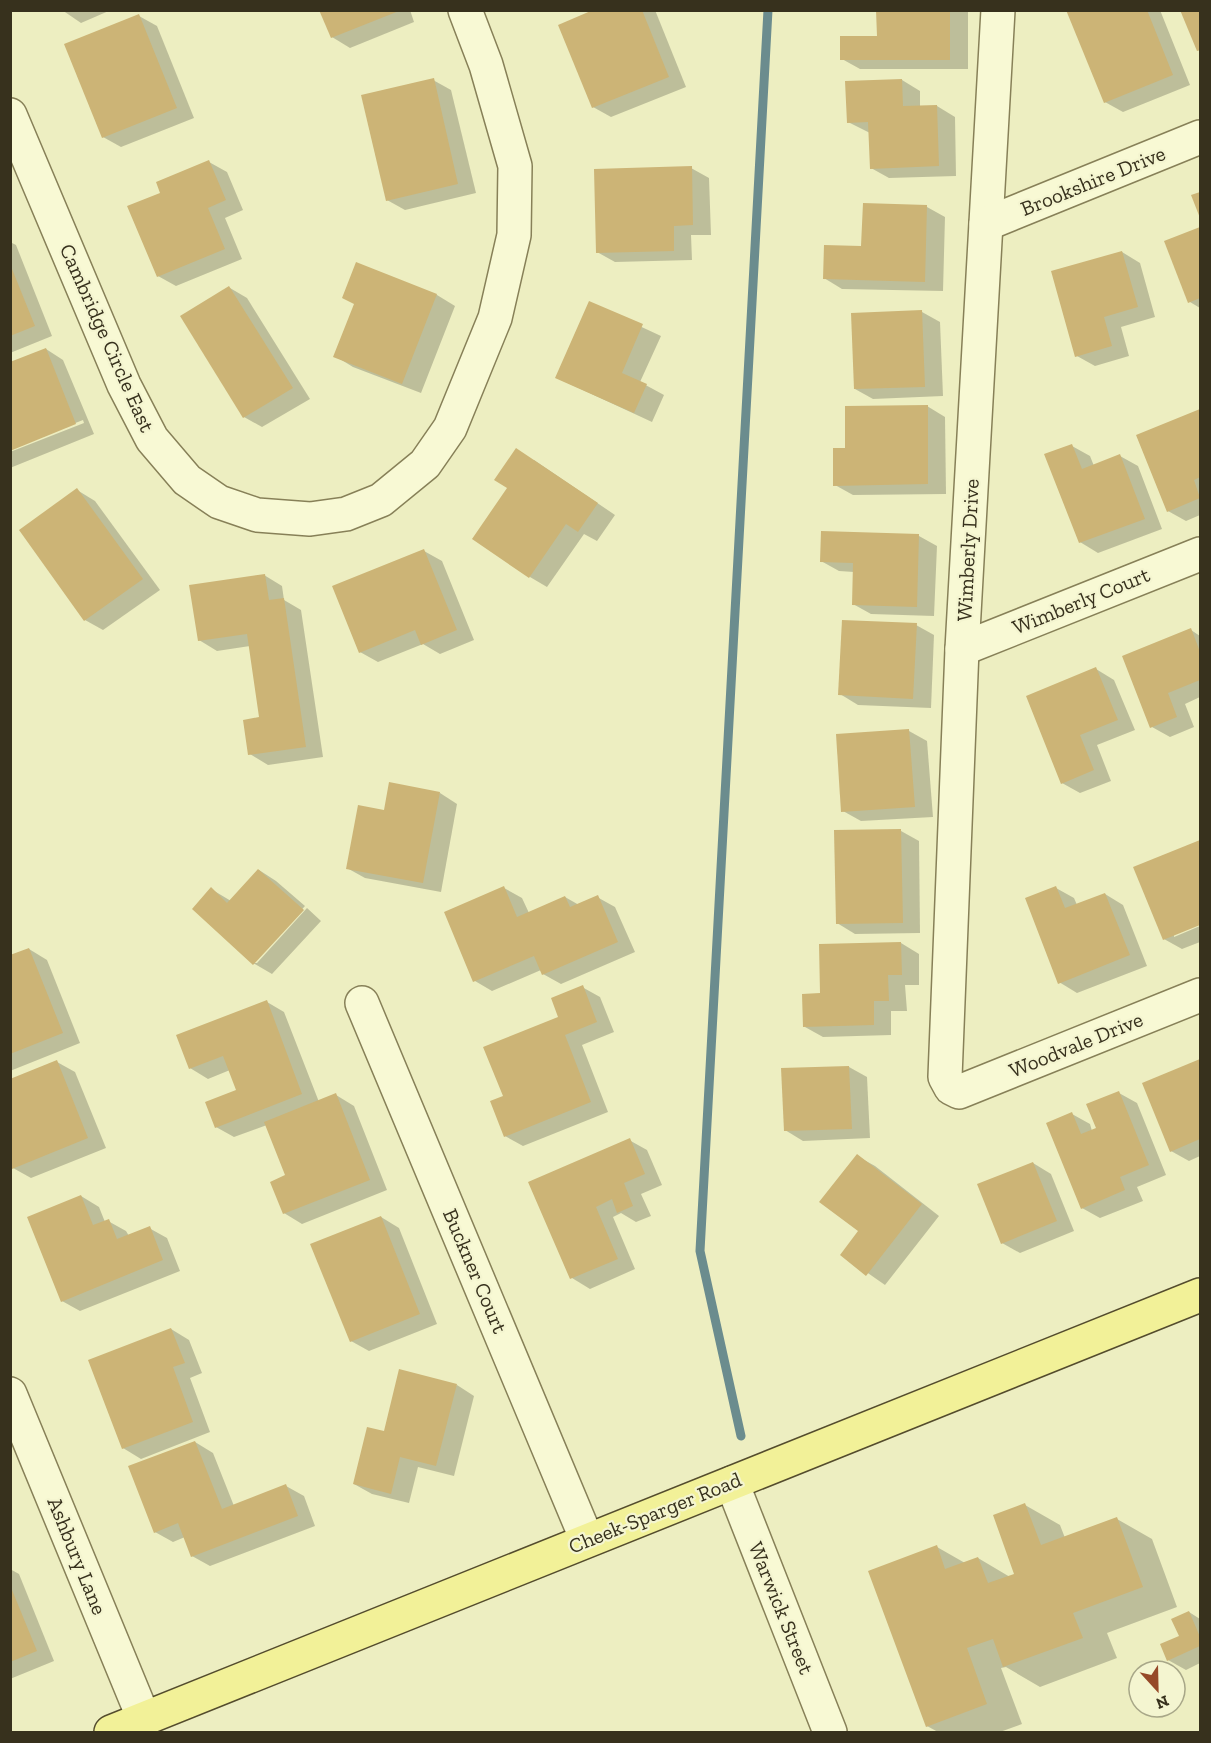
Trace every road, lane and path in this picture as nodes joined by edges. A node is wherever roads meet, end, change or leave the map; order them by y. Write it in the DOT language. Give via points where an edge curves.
graph roads {
  1 [pos="465,10"];
  2 [pos="999,10"];
  3 [pos="10,115"];
  4 [pos="1200,137"];
  5 [pos="986,224"];
  6 [pos="1200,554"];
  7 [pos="962,649"];
  8 [pos="1200,995"];
  9 [pos="362,1003"];
  10 [pos="951,1088"];
  11 [pos="1200,1295"];
  12 [pos="10,1394"];
  13 [pos="732,1483"];
  14 [pos="587,1540"];
  15 [pos="144,1719"];
  16 [pos="111,1732"];
  17 [pos="830,1732"];
  1 -- 3 [label="street, Cambridge Circle East" via="486,65 515,166 514,235 495,318 443,437 425,464 381,500 346,514 310,519 257,516 219,502 187,480 152,439 124,385"];
  2 -- 5 [label="street, Wimberly Drive"];
  4 -- 5 [label="street, Brookshire Drive"];
  5 -- 7 [label="street, Wimberly Drive"];
  6 -- 7 [label="street, Wimberly Court"];
  7 -- 10 [label="street, Wimberly Drive" via="945,1077"];
  8 -- 10 [label="street, Woodvale Drive" via="959,1092"];
  9 -- 14 [label="street, Buckner Court"];
  11 -- 13 [label="main road, Cheek-Sparger Road"];
  12 -- 15 [label="street, Ashbury Lane"];
  13 -- 14 [label="main road, Cheek-Sparger Road"];
  13 -- 17 [label="street, Warwick Street"];
  14 -- 15 [label="main road, Cheek-Sparger Road"];
  15 -- 16 [label="main road, Cheek-Sparger Road"];
}
